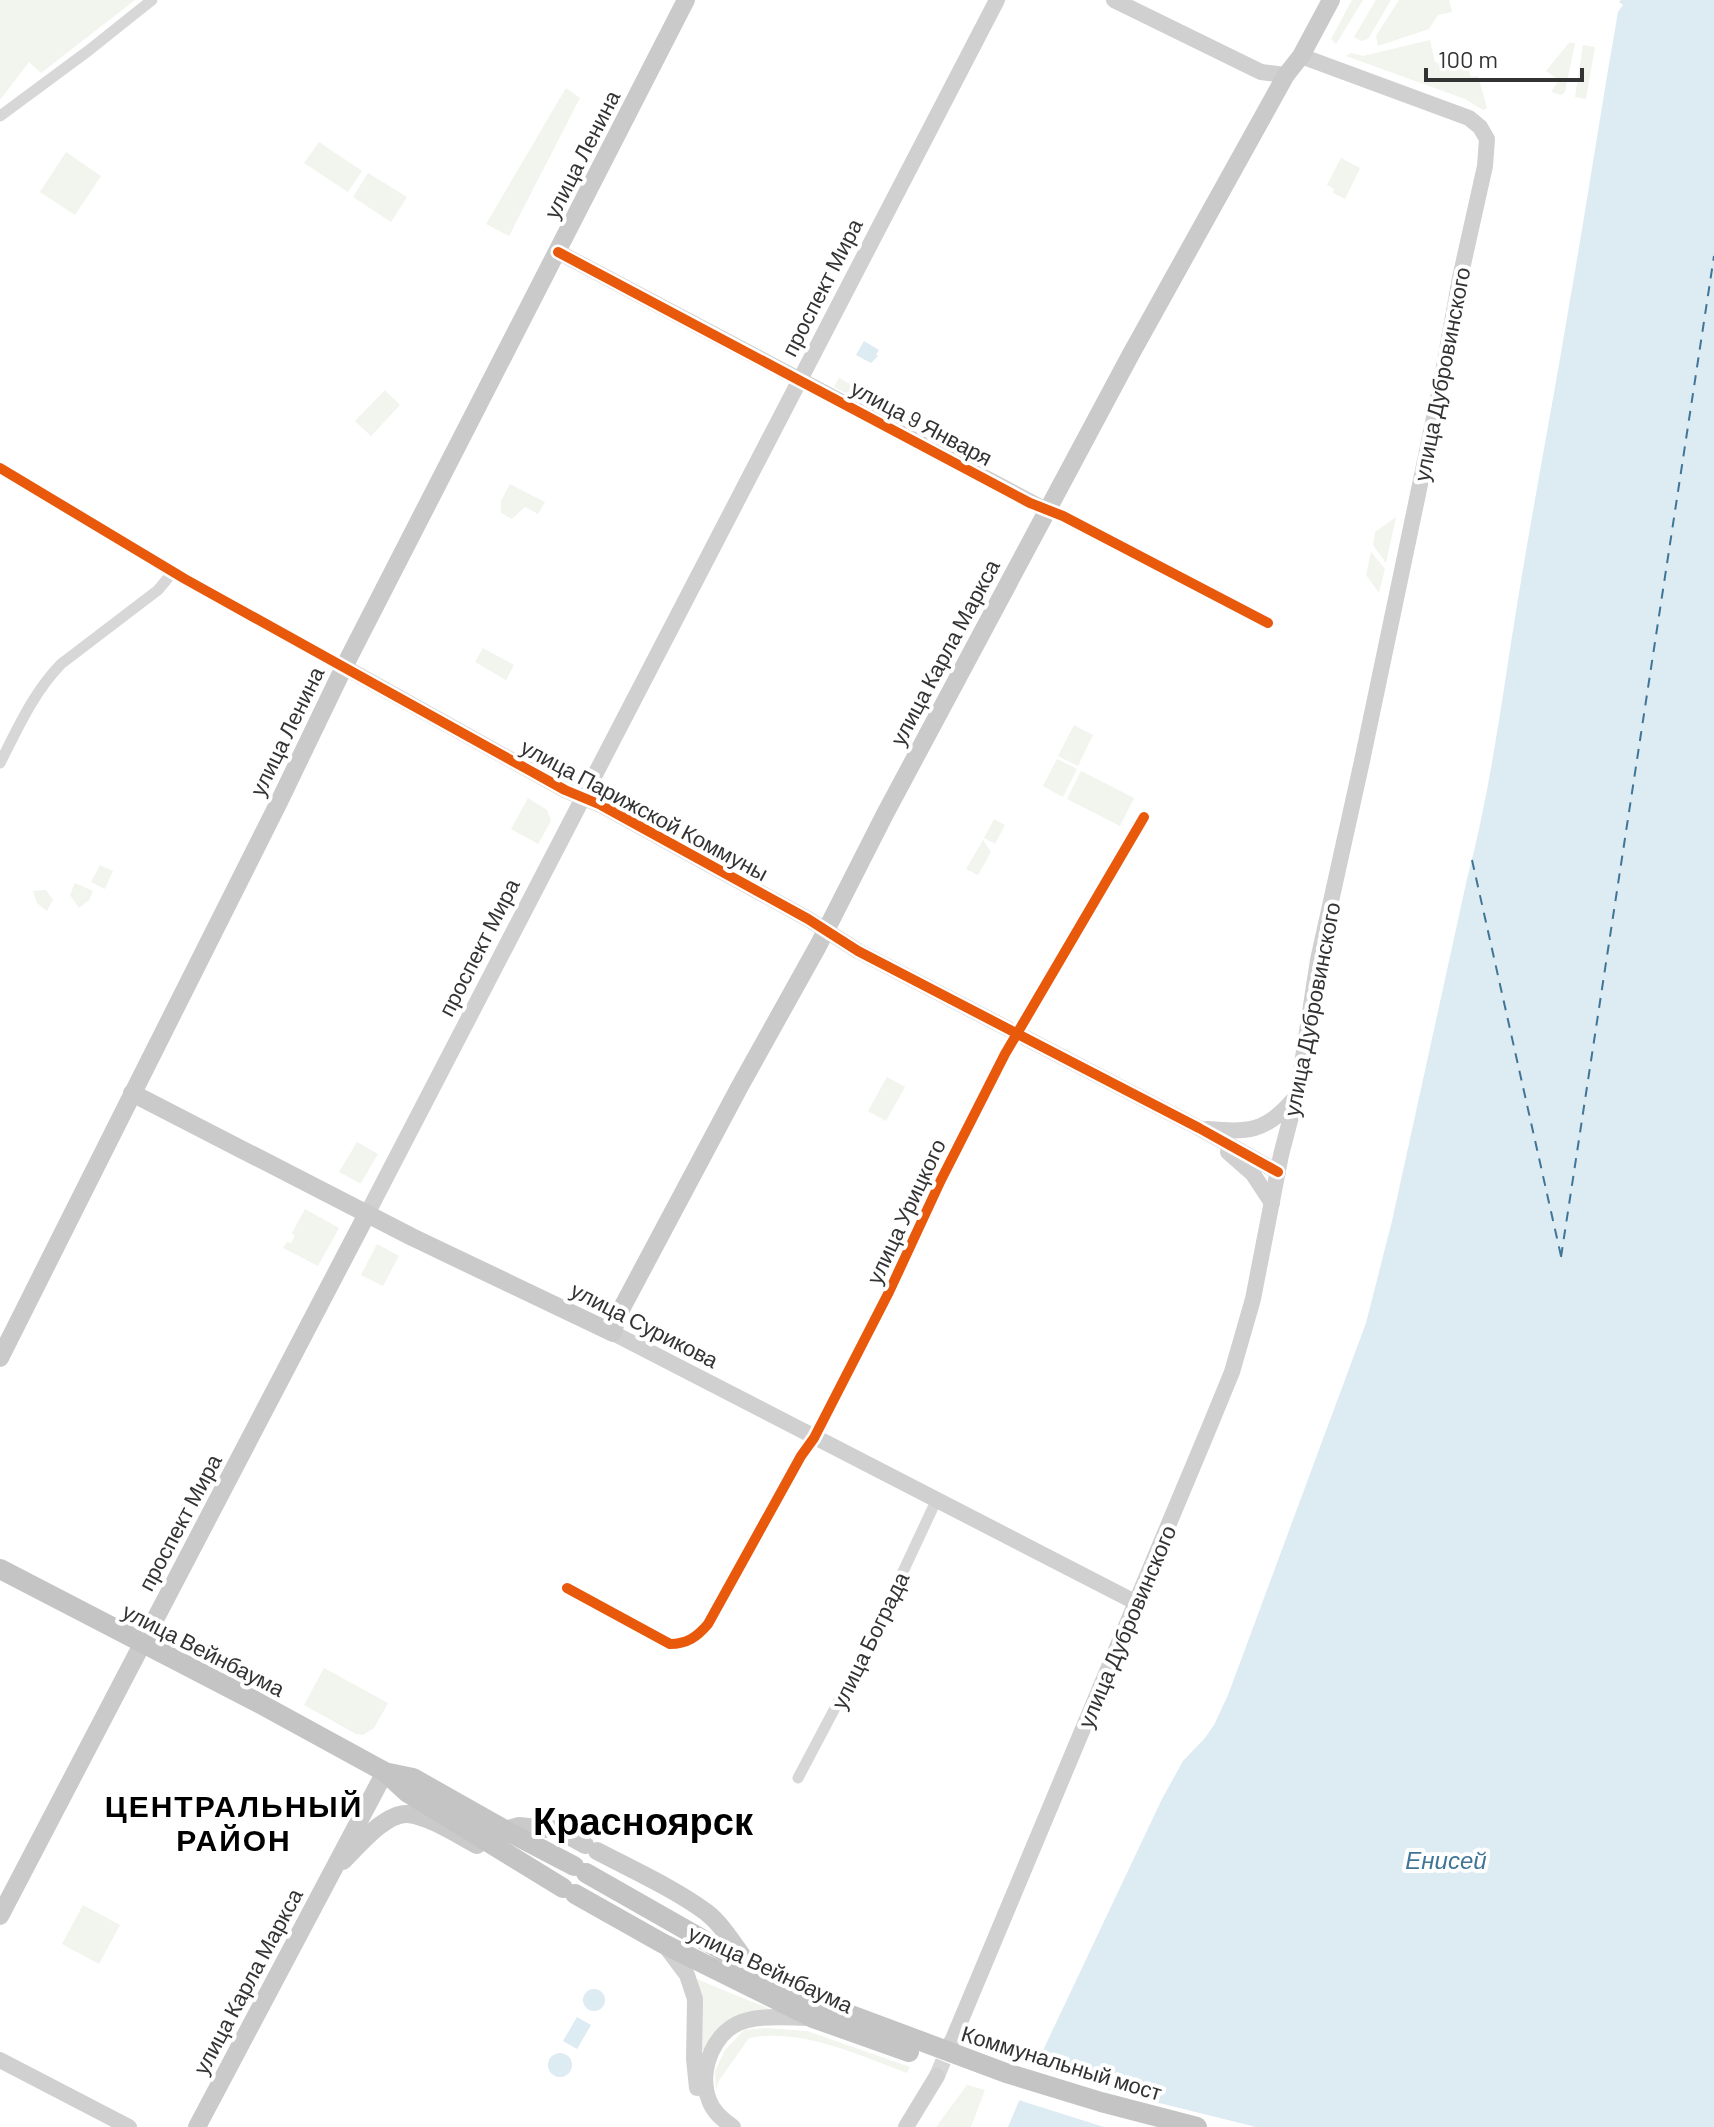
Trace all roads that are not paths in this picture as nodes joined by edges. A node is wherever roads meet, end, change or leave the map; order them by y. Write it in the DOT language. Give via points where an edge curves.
graph roads {
  1 [pos="152,0"];
  2 [pos="686,0"];
  3 [pos="997,0"];
  4 [pos="1114,0"];
  5 [pos="1331,0"];
  6 [pos="1301,56"];
  7 [pos="1286,75"];
  8 [pos="0,116"];
  9 [pos="558,252"];
  10 [pos="800,380"];
  11 [pos="0,468"];
  12 [pos="1048,511"];
  13 [pos="173,572"];
  14 [pos="1268,623"];
  15 [pos="344,667"];
  16 [pos="0,763"];
  17 [pos="584,797"];
  18 [pos="1144,817"];
  19 [pos="826,930"];
  20 [pos="1017,1033"];
  21 [pos="132,1093"];
  22 [pos="1297,1096"];
  23 [pos="1199,1128"];
  24 [pos="1278,1172"];
  25 [pos="1272,1203"];
  26 [pos="367,1214"];
  27 [pos="613,1333"];
  28 [pos="0,1358"];
  29 [pos="814,1438"];
  30 [pos="936,1501"];
  31 [pos="0,1569"];
  32 [pos="567,1588"];
  33 [pos="1135,1602"];
  34 [pos="142,1644"];
  35 [pos="385,1772"];
  36 [pos="798,1778"];
  37 [pos="505,1830"];
  38 [pos="532,1870"];
  39 [pos="330,1875"];
  40 [pos="0,1916"];
  41 [pos="662,1943"];
  42 [pos="749,1965"];
  43 [pos="813,2018"];
  44 [pos="953,2039"];
  45 [pos="911,2046"];
  46 [pos="0,2060"];
  47 [pos="937,2076"];
  48 [pos="906,2126"];
  49 [pos="129,2127"];
  50 [pos="197,2127"];
  51 [pos="716,2127"];
  52 [pos="733,2127"];
  53 [pos="1158,2127"];
  54 [pos="1197,2127"];
  1 -- 8 [label="street"];
  2 -- 9 [label="main road, улица Ленина"];
  3 -- 10 [label="main road, проспект Мира"];
  4 -- 7 [label="main road" via="1261,72"];
  5 -- 6 [label="main road, улица Карла Маркса"];
  6 -- 7 [label="main road, улица Карла Маркса"];
  6 -- 22 [label="main road, улица Дубровинского" via="1469,118 1480,127 1488,148 1318,960"];
  7 -- 12 [label="main road, улица Карла Маркса"];
  9 -- 10 [label="main road, улица 9 Января"];
  9 -- 15 [label="main road, улица Ленина"];
  10 -- 12 [label="main road, улица 9 Января"];
  10 -- 17 [label="main road, проспект Мира"];
  11 -- 13 [label="street, улица Парижской Коммуны"];
  12 -- 14 [label="street, улица 9 Января"];
  12 -- 19 [label="main road, улица Карла Маркса"];
  13 -- 15 [label="street, улица Парижской Коммуны"];
  13 -- 16 [label="street" via="158,590 50,676"];
  15 -- 17 [label="main road, улица Парижской Коммуны"];
  15 -- 21 [label="main road, улица Ленина"];
  17 -- 19 [label="main road, улица Парижской Коммуны"];
  17 -- 26 [label="main road, проспект Мира"];
  18 -- 20 [label="street, улица Урицкого"];
  19 -- 20 [label="main road, улица Парижской Коммуны"];
  19 -- 27 [label="main road, улица Карла Маркса"];
  20 -- 23 [label="main road, улица Парижской Коммуны"];
  20 -- 29 [label="street, улица Урицкого"];
  21 -- 26 [label="main road, улица Сурикова"];
  21 -- 28 [label="main road, улица Ленина"];
  22 -- 23 [label="main road" via="1259,1127 1243,1132"];
  22 -- 24 [label="main road, улица Дубровинского"];
  23 -- 24 [label="main road, улица Парижской Коммуны"];
  23 -- 25 [label="main road" via="1253,1174"];
  24 -- 25 [label="main road, улица Дубровинского"];
  25 -- 33 [label="main road, улица Дубровинского" via="1232,1372"];
  26 -- 27 [label="main road, улица Сурикова"];
  26 -- 34 [label="main road, проспект Мира"];
  27 -- 29 [label="main road, улица Сурикова"];
  29 -- 30 [label="main road, улица Сурикова"];
  29 -- 32 [label="street, улица Урицкого" via="708,1624 689,1641 670,1644"];
  30 -- 33 [label="main road, улица Сурикова"];
  30 -- 36 [label="street, улица Бограда"];
  31 -- 34 [label="highway, улица Вейнбаума"];
  33 -- 44 [label="main road, улица Дубровинского"];
  34 -- 35 [label="highway, улица Вейнбаума"];
  34 -- 40 [label="main road, проспект Мира"];
  35 -- 37 [label="highway, улица Вейнбаума" via="413,1778"];
  35 -- 38 [label="highway, улица Вейнбаума" via="408,1793"];
  35 -- 39 [label="main road, улица Карла Маркса"];
  37 -- 42 [label="highway, улица Вейнбаума"];
  37 -- 42 [label="main road" via="558,1830 661,1885 705,1912"];
  38 -- 39 [label="main road" via="406,1813 388,1819"];
  38 -- 41 [label="highway, улица Вейнбаума"];
  39 -- 50 [label="main road, улица Карла Маркса"];
  41 -- 43 [label="highway, улица Вейнбаума"];
  41 -- 51 [label="main road" via="687,1975 695,1999 697,2089 700,2105"];
  42 -- 45 [label="highway, улица Вейнбаума"];
  43 -- 45 [label="highway, улица Вейнбаума"];
  43 -- 52 [label="main road" via="748,2019 723,2035 707,2064 705,2082 716,2113"];
  45 -- 53 [label="highway, Коммунальный мост"];
  45 -- 54 [label="highway, Коммунальный мост"];
  46 -- 49 [label="main road"];
  47 -- 48 [label="main road"];
}
